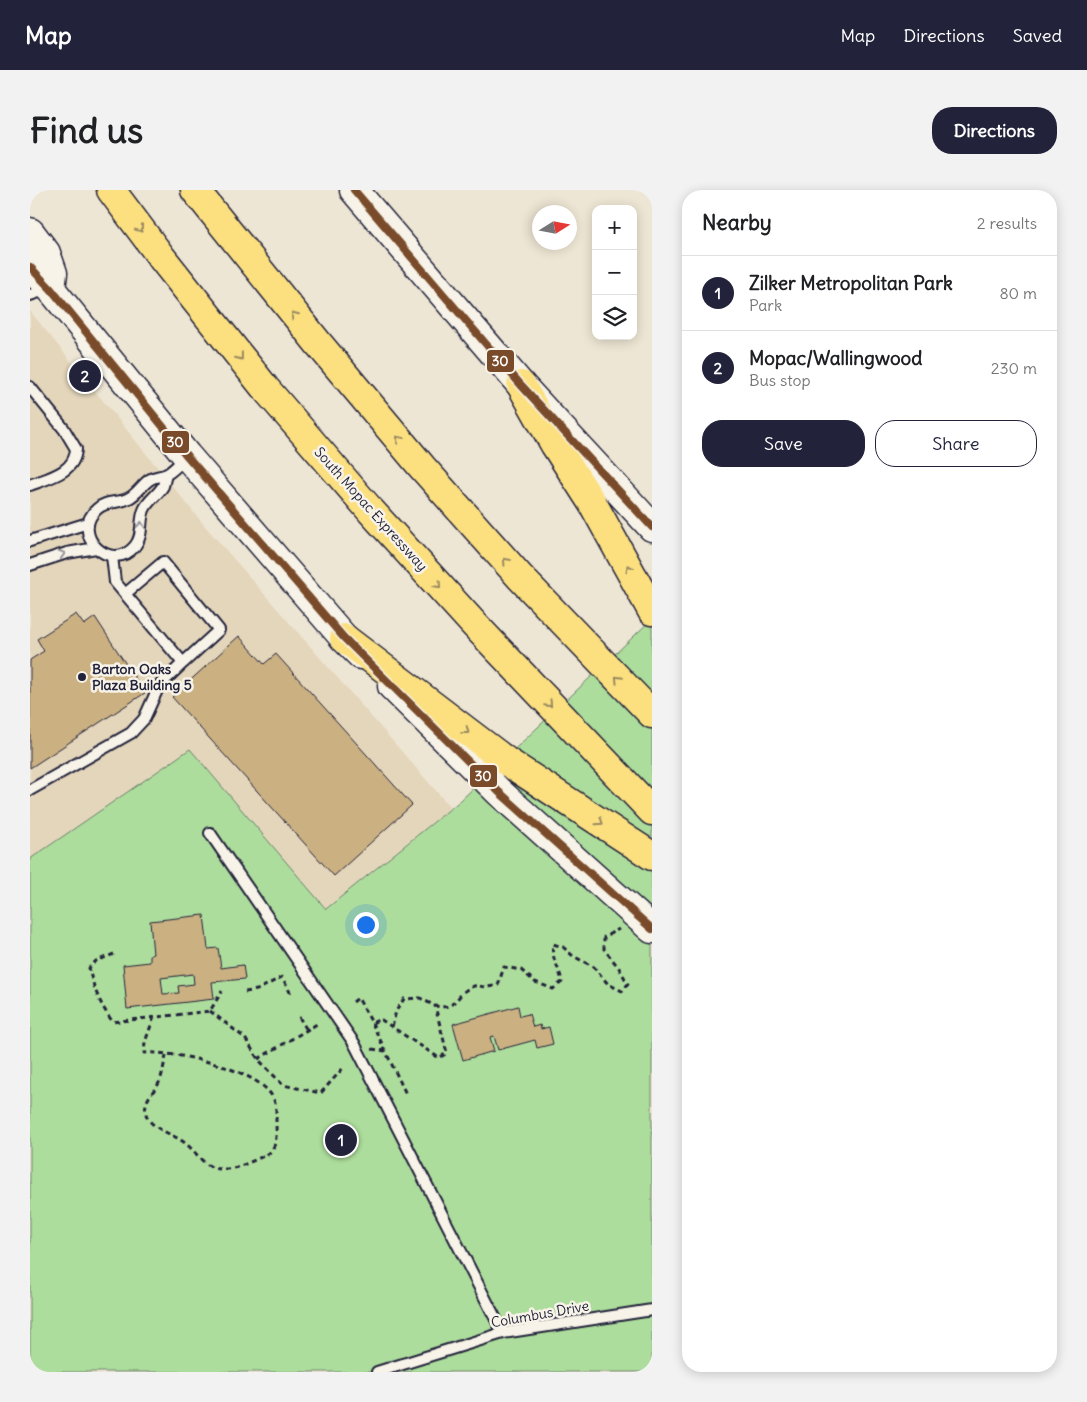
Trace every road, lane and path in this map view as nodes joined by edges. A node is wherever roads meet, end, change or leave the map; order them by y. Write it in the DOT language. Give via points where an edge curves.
graph roads {
  1 [pos="110,190"];
  2 [pos="195,190"];
  3 [pos="354,190"];
  4 [pos="30,232"];
  5 [pos="30,267"];
  6 [pos="40,292"];
  7 [pos="521,385"];
  8 [pos="30,387"];
  9 [pos="187,456"];
  10 [pos="166,475"];
  11 [pos="30,485"];
  12 [pos="88,524"];
  13 [pos="652,527"];
  14 [pos="30,541"];
  15 [pos="96,548"];
  16 [pos="112,556"];
  17 [pos="30,565"];
  18 [pos="125,594"];
  19 [pos="652,611"];
  20 [pos="344,638"];
  21 [pos="183,663"];
  22 [pos="652,714"];
  23 [pos="30,790"];
  24 [pos="652,811"];
  25 [pos="210,833"];
  26 [pos="652,856"];
  27 [pos="625,926"];
  28 [pos="652,930"];
  29 [pos="114,954"];
  30 [pos="222,990"];
  31 [pos="245,992"];
  32 [pos="292,996"];
  33 [pos="353,1002"];
  34 [pos="435,1006"];
  35 [pos="210,1011"];
  36 [pos="299,1017"];
  37 [pos="154,1018"];
  38 [pos="317,1024"];
  39 [pos="372,1024"];
  40 [pos="392,1026"];
  41 [pos="307,1030"];
  42 [pos="366,1048"];
  43 [pos="386,1052"];
  44 [pos="167,1053"];
  45 [pos="258,1059"];
  46 [pos="344,1067"];
  47 [pos="406,1094"];
  48 [pos="652,1310"];
  49 [pos="503,1333"];
  50 [pos="377,1372"];
  1 -- 24 [label="highway, South Mopac Expressway, one-way" via="264,388 365,504 478,629"];
  22 -- 2 [label="highway, one-way" via="520,577 422,467"];
  3 -- 7 [label="main road"];
  4 -- 6 [label="main road" via="46,253 53,273"];
  5 -- 6 [label="main road"];
  6 -- 9 [label="main road"];
  7 -- 13 [label="main road"];
  19 -- 7 [label="highway, one-way" via="593,504"];
  8 -- 11 [label="lane" via="76,449 69,467"];
  9 -- 10 [label="lane"];
  9 -- 20 [label="main road"];
  10 -- 12 [label="lane" via="148,480 128,499 97,508"];
  16 -- 10 [label="lane, one-way" via="129,552 140,539 143,513 148,502 163,486"];
  12 -- 14 [label="lane"];
  12 -- 15 [label="lane" via="90,541"];
  15 -- 16 [label="lane"];
  17 -- 15 [label="lane, one-way"];
  16 -- 18 [label="lane" via="115,582"];
  18 -- 21 [label="lane"];
  18 -- 21 [label="lane" via="163,562 220,630"];
  20 -- 26 [label="highway, one-way" via="506,761"];
  20 -- 28 [label="main road" via="499,792"];
  21 -- 23 [label="lane" via="159,686 144,719 131,733"];
  25 -- 49 [label="lane" via="354,1043"];
  27 -- 34 [label="path" via="604,937 604,948 628,984 622,991 608,984 594,967 553,944 551,952 562,982 553,989 535,982 521,970 504,967 498,985 476,985 462,992 453,1005"];
  29 -- 37 [label="path" via="96,961 89,968 108,1015 113,1022"];
  30 -- 35 [label="path"];
  31 -- 32 [label="path" via="257,990 282,977"];
  33 -- 39 [label="path" via="358,998"];
  34 -- 40 [label="path" via="420,998 404,999"];
  34 -- 40 [label="path" via="447,1053 439,1058"];
  35 -- 37 [label="path"];
  35 -- 45 [label="path" via="245,1038"];
  36 -- 41 [label="path"];
  37 -- 44 [label="path" via="144,1053"];
  38 -- 41 [label="path"];
  39 -- 40 [label="path" via="380,1019"];
  39 -- 43 [label="path"];
  41 -- 45 [label="path"];
  42 -- 43 [label="path"];
  43 -- 47 [label="path"];
  44 -- 44 [label="path" via="214,1063 241,1073 266,1089 276,1106 273,1150 233,1168 215,1169 205,1164 185,1143 154,1124 146,1114 147,1101 159,1082"];
  45 -- 46 [label="path" via="283,1085 321,1093"];
  48 -- 49 [label="lane, Columbus Drive"];
  49 -- 50 [label="lane, Columbus Drive"];
}
